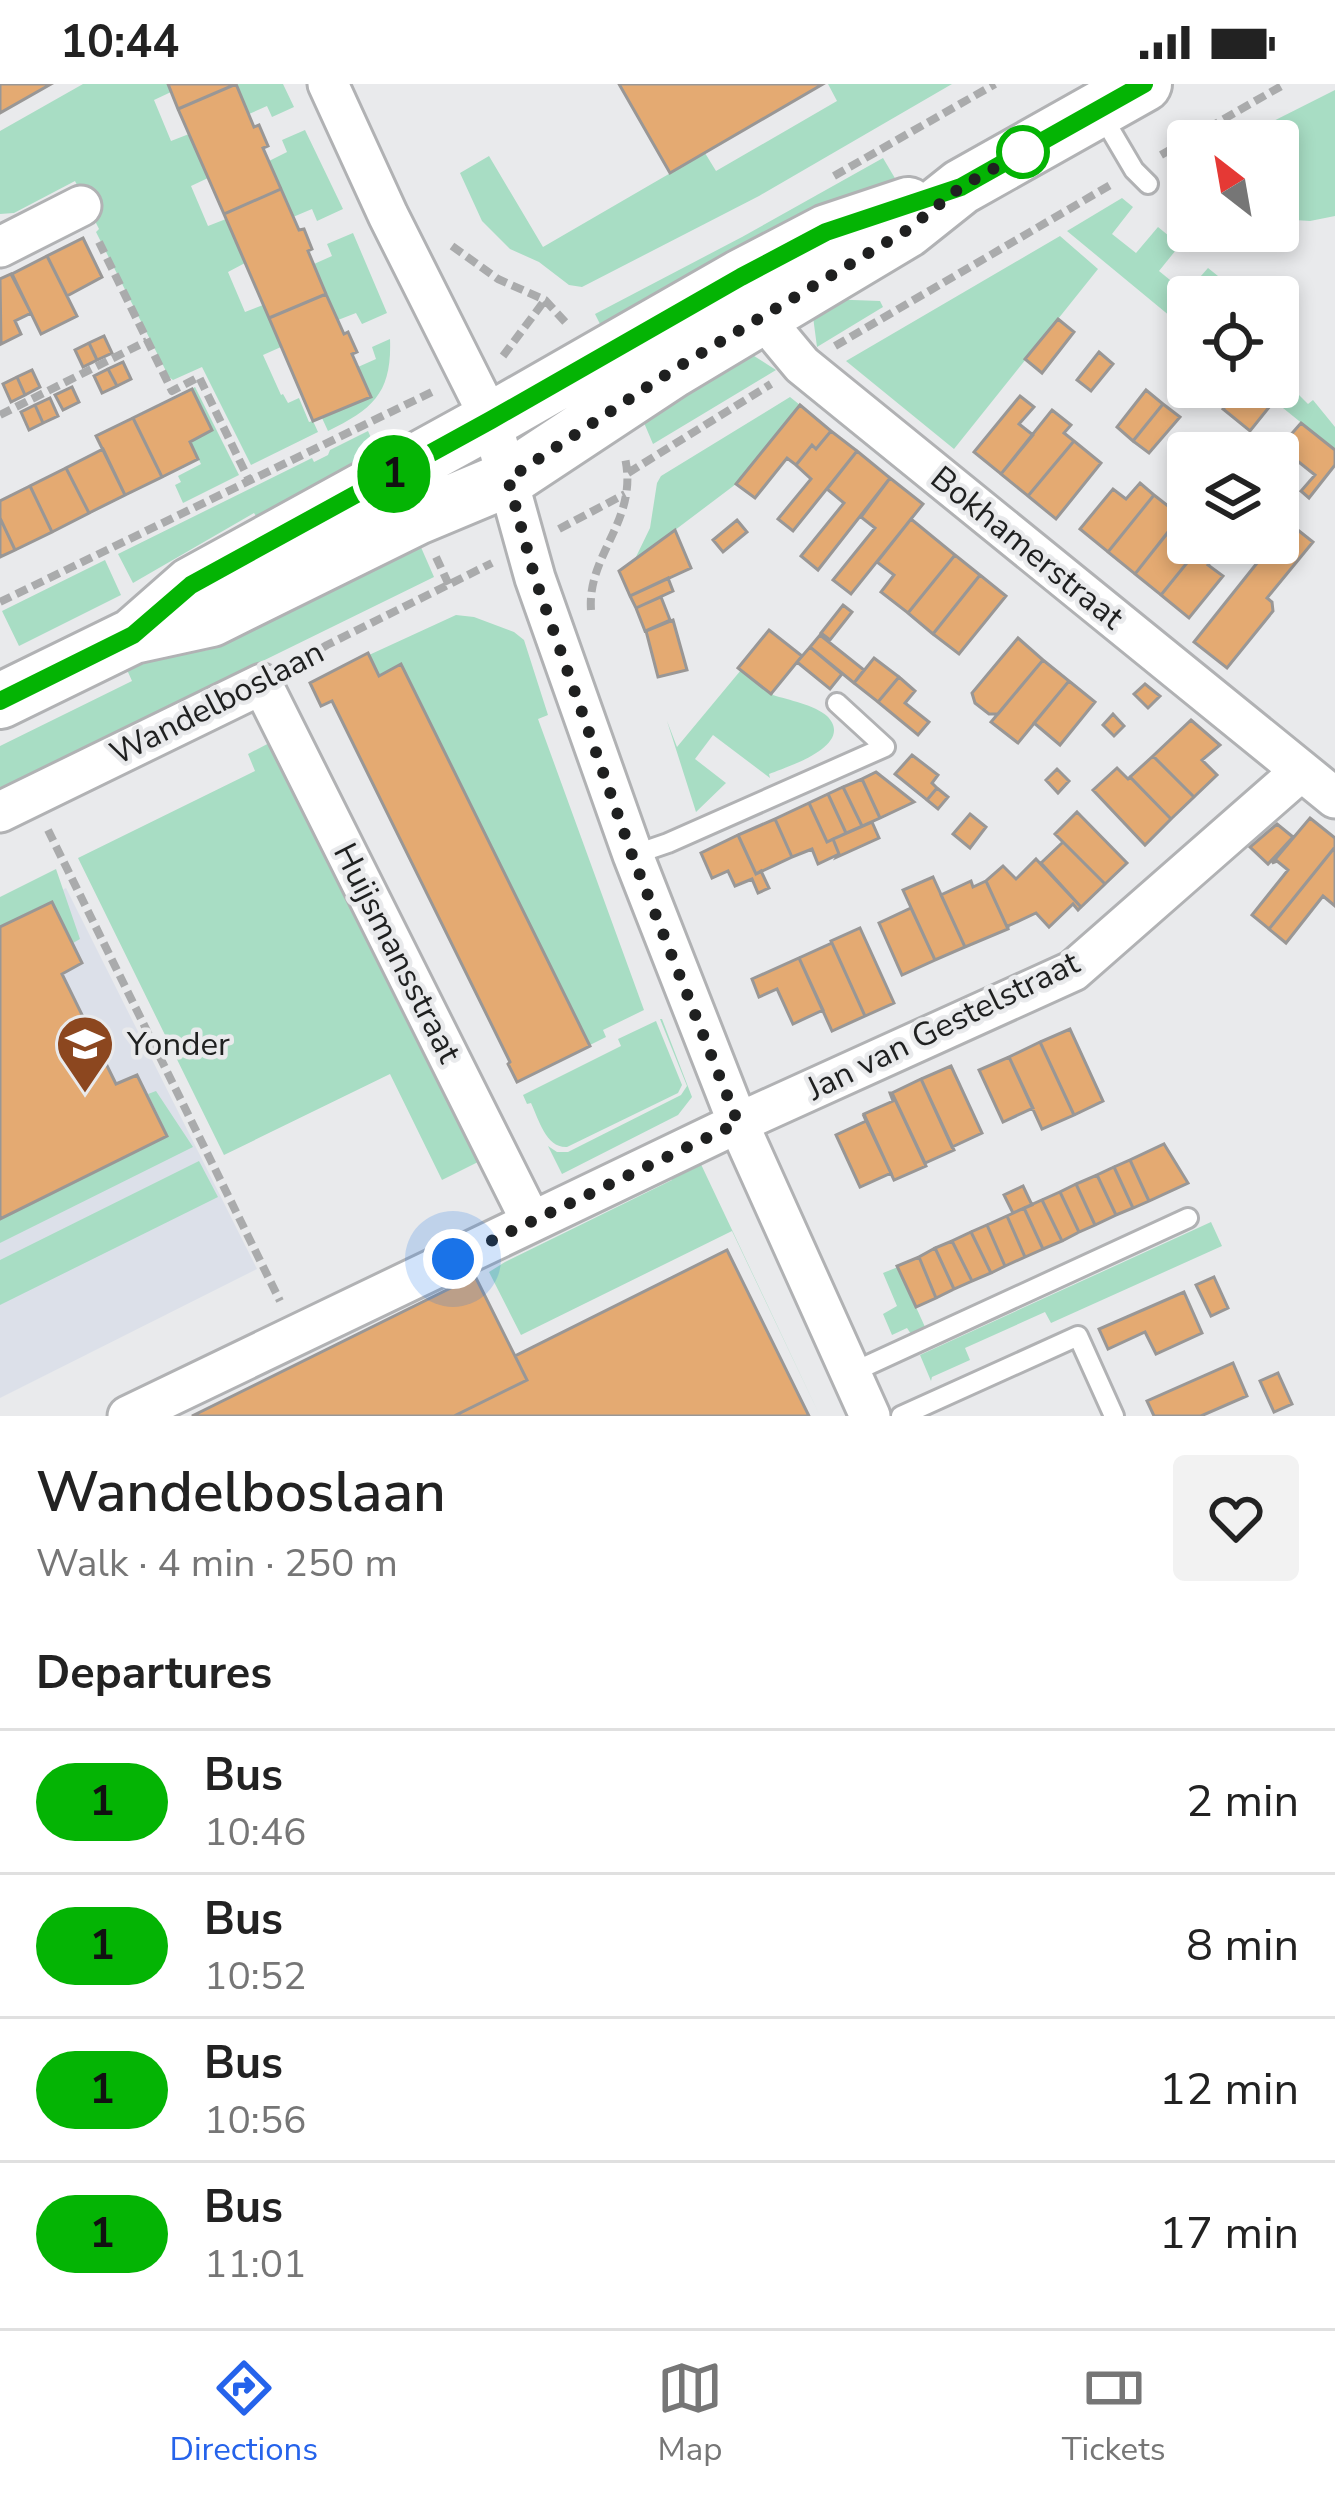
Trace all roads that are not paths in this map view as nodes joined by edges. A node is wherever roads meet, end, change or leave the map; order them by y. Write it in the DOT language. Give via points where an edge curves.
graph roads {
  1 [pos="328,84"];
  2 [pos="1121,97"];
  3 [pos="1141,177"];
  4 [pos="81,206"];
  5 [pos="0,247"];
  6 [pos="752,297"];
  7 [pos="491,420"];
  8 [pos="508,479"];
  9 [pos="133,635"];
  10 [pos="262,684"];
  11 [pos="0,701"];
  12 [pos="837,703"];
  13 [pos="1300,772"];
  14 [pos="1335,798"];
  15 [pos="16,805"];
  16 [pos="632,855"];
  17 [pos="738,1123"];
  18 [pos="1188,1218"];
  19 [pos="531,1221"];
  20 [pos="851,1373"];
  21 [pos="128,1416"];
  22 [pos="870,1416"];
  23 [pos="901,1416"];
  24 [pos="1114,1416"];
  1 -- 7 [label="street"];
  2 -- 3 [label="lane"];
  2 -- 6 [label="street" via="961,187 907,230"];
  4 -- 5 [label="street"];
  6 -- 7 [label="street"];
  6 -- 8 [label="street" via="673,370"];
  6 -- 13 [label="street, Bokhamerstraat" via="802,365"];
  7 -- 8 [label="street"];
  7 -- 9 [label="street" via="191,585"];
  8 -- 9 [label="street" via="211,620"];
  8 -- 16 [label="street"];
  9 -- 11 [label="street"];
  10 -- 15 [label="street, Wandelboslaan"];
  10 -- 19 [label="street, Huijsmansstraat"];
  12 -- 16 [label="lane" via="885,747"];
  13 -- 14 [label="street, Bokhamerstraat"];
  13 -- 17 [label="street, Jan van Gestelstraat" via="1073,971"];
  16 -- 17 [label="street"];
  17 -- 19 [label="street, Jan van Gestelstraat"];
  17 -- 20 [label="street"];
  18 -- 20 [label="lane"];
  19 -- 21 [label="street, Jan van Gestelstraat"];
  20 -- 22 [label="street"];
  23 -- 24 [label="lane" via="1078,1336"];
}
